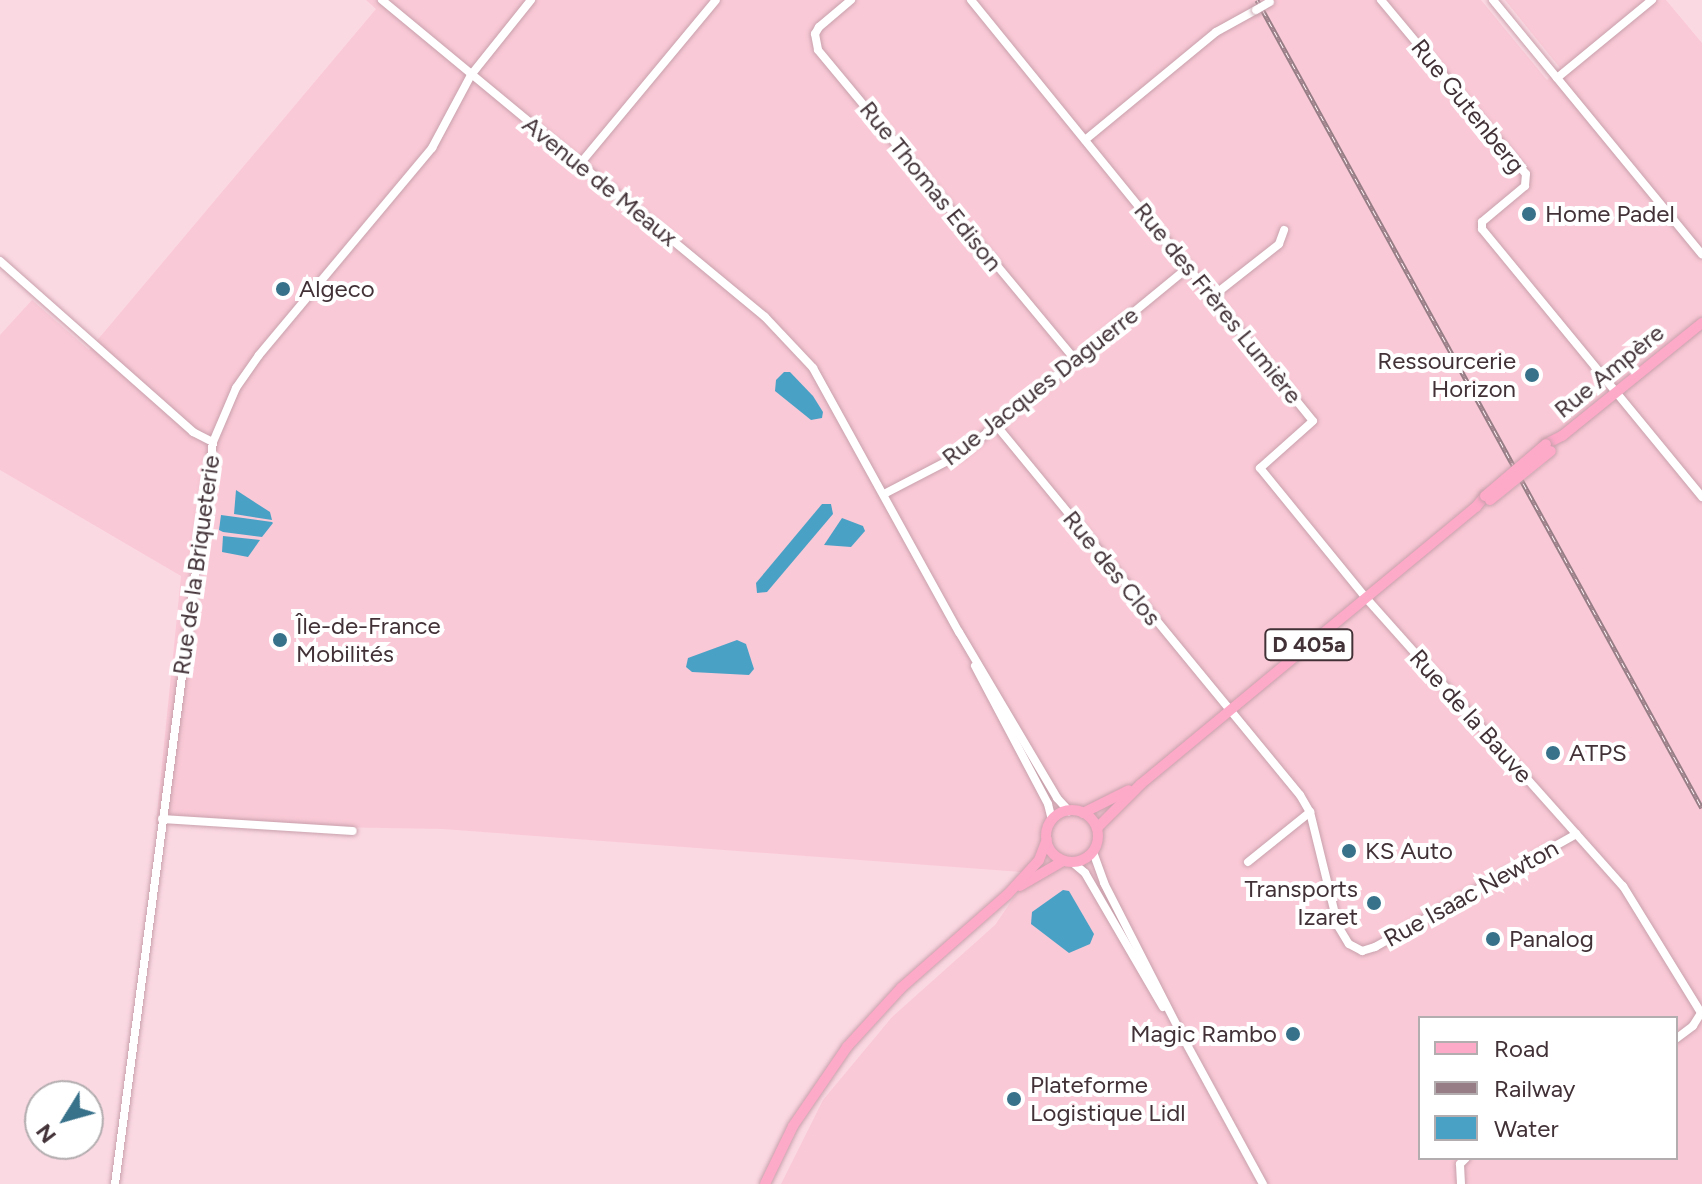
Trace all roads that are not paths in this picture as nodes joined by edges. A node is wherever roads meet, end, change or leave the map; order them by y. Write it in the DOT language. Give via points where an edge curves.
graph roads {
  1 [pos="382,0"];
  2 [pos="531,0"];
  3 [pos="716,0"];
  4 [pos="851,0"];
  5 [pos="971,0"];
  6 [pos="1381,0"];
  7 [pos="1493,0"];
  8 [pos="1652,0"];
  9 [pos="1271,1"];
  10 [pos="471,75"];
  11 [pos="1557,78"];
  12 [pos="1085,140"];
  13 [pos="579,165"];
  14 [pos="1284,230"];
  15 [pos="1702,254"];
  16 [pos="0,261"];
  17 [pos="1189,267"];
  18 [pos="1213,296"];
  19 [pos="1700,322"];
  20 [pos="1075,360"];
  21 [pos="1615,392"];
  22 [pos="996,425"];
  23 [pos="213,442"];
  24 [pos="884,494"];
  25 [pos="1702,497"];
  26 [pos="1366,598"];
  27 [pos="959,632"];
  28 [pos="1229,709"];
  29 [pos="1141,784"];
  30 [pos="1069,811"];
  31 [pos="1310,812"];
  32 [pos="1083,813"];
  33 [pos="162,819"];
  34 [pos="1052,820"];
  35 [pos="1097,828"];
  36 [pos="353,831"];
  37 [pos="1576,834"];
  38 [pos="1047,839"];
  39 [pos="1093,852"];
  40 [pos="1068,862"];
  41 [pos="1248,862"];
  42 [pos="1008,894"];
  43 [pos="1678,1037"];
  44 [pos="1185,1041"];
  45 [pos="1464,1160"];
  46 [pos="115,1184"];
  47 [pos="765,1184"];
  48 [pos="1263,1184"];
  49 [pos="1461,1184"];
  1 -- 10 [label="street, Avenue de Meaux"];
  2 -- 10 [label="street, Rue de la Briqueterie"];
  3 -- 13 [label="street"];
  4 -- 20 [label="street, Rue Thomas Edison" via="815,34 818,50"];
  5 -- 12 [label="street, Rue des Frères Lumière"];
  6 -- 21 [label="street, Rue Gutenberg" via="1526,174 1525,186 1482,222 1482,229"];
  7 -- 11 [label="street"];
  8 -- 11 [label="street"];
  9 -- 12 [label="street, bridge" via="1216,32"];
  10 -- 13 [label="street, Avenue de Meaux"];
  10 -- 23 [label="street, Rue de la Briqueterie" via="442,135 259,355 236,388"];
  11 -- 15 [label="street"];
  12 -- 17 [label="street, Rue des Frères Lumière"];
  13 -- 24 [label="street, Avenue de Meaux" via="765,317 813,368"];
  14 -- 18 [label="street" via="1279,244"];
  16 -- 23 [label="street" via="193,432"];
  17 -- 18 [label="street, Rue des Frères Lumière"];
  17 -- 20 [label="street, Rue Jacques Daguerre"];
  18 -- 26 [label="street, Rue des Frères Lumière" via="1313,421 1260,468"];
  19 -- 21 [label="main road, Rue Ampère"];
  20 -- 22 [label="street, Rue Jacques Daguerre"];
  21 -- 25 [label="street"];
  21 -- 26 [label="main road, Rue Ampère / D 405a, bridge"];
  22 -- 24 [label="street, Rue Jacques Daguerre" via="961,454"];
  22 -- 28 [label="street, Rue des Clos"];
  23 -- 33 [label="street, Rue de la Briqueterie"];
  24 -- 27 [label="street, Avenue de Meaux"];
  26 -- 28 [label="main road, D 405a"];
  26 -- 37 [label="street, Rue de la Bauve"];
  27 -- 30 [label="street"];
  27 -- 34 [label="street"];
  28 -- 29 [label="main road, D 405a"];
  28 -- 31 [label="street, Rue Isaac Newton"];
  29 -- 32 [label="main road, D 405a"];
  29 -- 35 [label="main road, D 405a"];
  30 -- 32 [label="main road"];
  30 -- 34 [label="main road"];
  31 -- 37 [label="street, Rue Isaac Newton" via="1338,926 1349,944 1362,951"];
  31 -- 41 [label="street"];
  32 -- 35 [label="main road"];
  33 -- 36 [label="street"];
  33 -- 46 [label="street, Rue de la Briqueterie"];
  34 -- 38 [label="main road"];
  35 -- 39 [label="main road"];
  37 -- 43 [label="street, Rue de la Bauve" via="1623,886 1701,1013"];
  38 -- 40 [label="main road" via="1052,852"];
  38 -- 42 [label="main road" via="1039,860"];
  39 -- 40 [label="main road"];
  39 -- 44 [label="street"];
  40 -- 42 [label="main road"];
  40 -- 44 [label="street" via="1085,873"];
  42 -- 47 [label="main road" via="901,988 847,1047 793,1126"];
  44 -- 48 [label="street"];
  45 -- 49 [label="street"];
}
